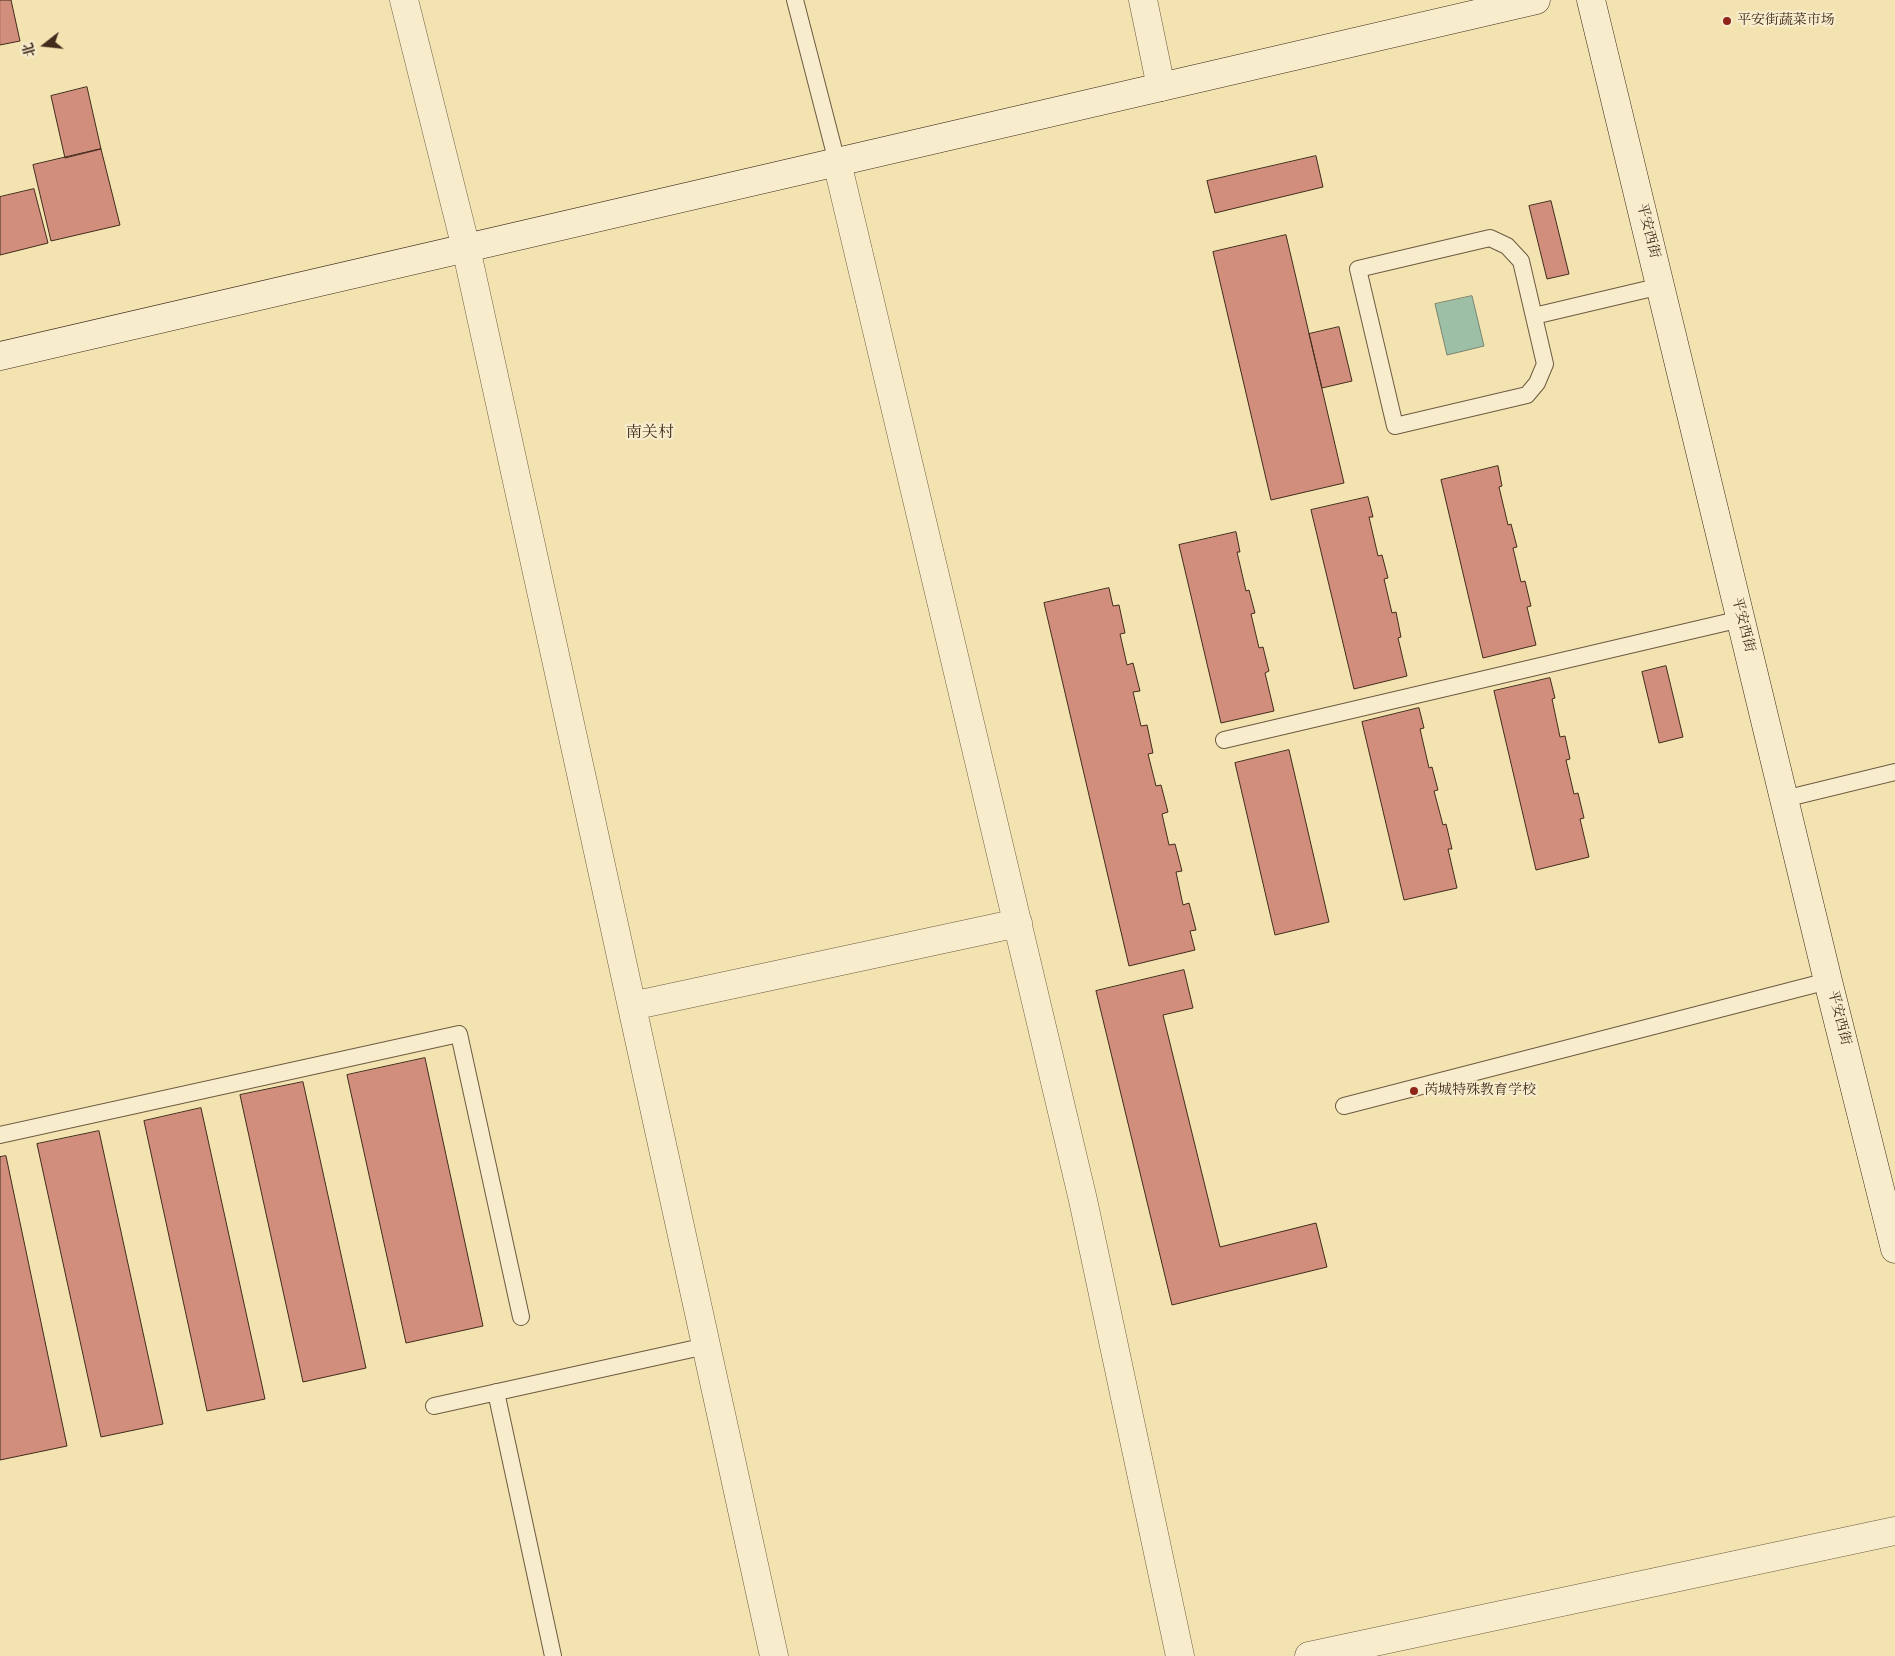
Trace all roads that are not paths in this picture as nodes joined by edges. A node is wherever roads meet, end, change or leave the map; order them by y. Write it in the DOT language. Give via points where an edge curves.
graph roads {
  1 [pos="404,0"];
  2 [pos="795,0"];
  3 [pos="1143,0"];
  4 [pos="1536,0"];
  5 [pos="1591,0"];
  6 [pos="1161,87"];
  7 [pos="838,162"];
  8 [pos="466,248"];
  9 [pos="1661,286"];
  10 [pos="1534,316"];
  11 [pos="0,356"];
  12 [pos="1741,619"];
  13 [pos="1224,740"];
  14 [pos="1895,772"];
  15 [pos="1784,799"];
  16 [pos="1018,923"];
  17 [pos="1828,981"];
  18 [pos="632,1006"];
  19 [pos="1344,1106"];
  20 [pos="0,1135"];
  21 [pos="1895,1249"];
  22 [pos="521,1318"];
  23 [pos="706,1346"];
  24 [pos="496,1392"];
  25 [pos="434,1406"];
  26 [pos="1895,1531"];
  27 [pos="553,1656"];
  28 [pos="774,1656"];
  29 [pos="1180,1656"];
  30 [pos="1309,1656"];
  1 -- 8 [label="street"];
  2 -- 7 [label="lane"];
  3 -- 6 [label="street"];
  4 -- 6 [label="street"];
  5 -- 9 [label="street, 平安西街"];
  6 -- 7 [label="street"];
  7 -- 8 [label="street"];
  7 -- 16 [label="street"];
  8 -- 11 [label="street"];
  8 -- 18 [label="street"];
  9 -- 10 [label="lane"];
  9 -- 12 [label="street, 平安西街"];
  10 -- 10 [label="lane" via="1521,261 1507,246 1490,238 1358,269 1395,426 1527,395 1537,383 1545,364"];
  12 -- 13 [label="lane"];
  12 -- 15 [label="street, 平安西街"];
  14 -- 15 [label="lane"];
  15 -- 17 [label="street, 平安西街"];
  16 -- 18 [label="street"];
  16 -- 29 [label="street" via="1083,1200"];
  17 -- 19 [label="lane"];
  17 -- 21 [label="street, 平安西街"];
  18 -- 23 [label="street"];
  20 -- 22 [label="lane" via="459,1034"];
  23 -- 24 [label="lane"];
  23 -- 28 [label="street"];
  24 -- 25 [label="lane"];
  24 -- 27 [label="lane"];
  26 -- 30 [label="street"];
}
